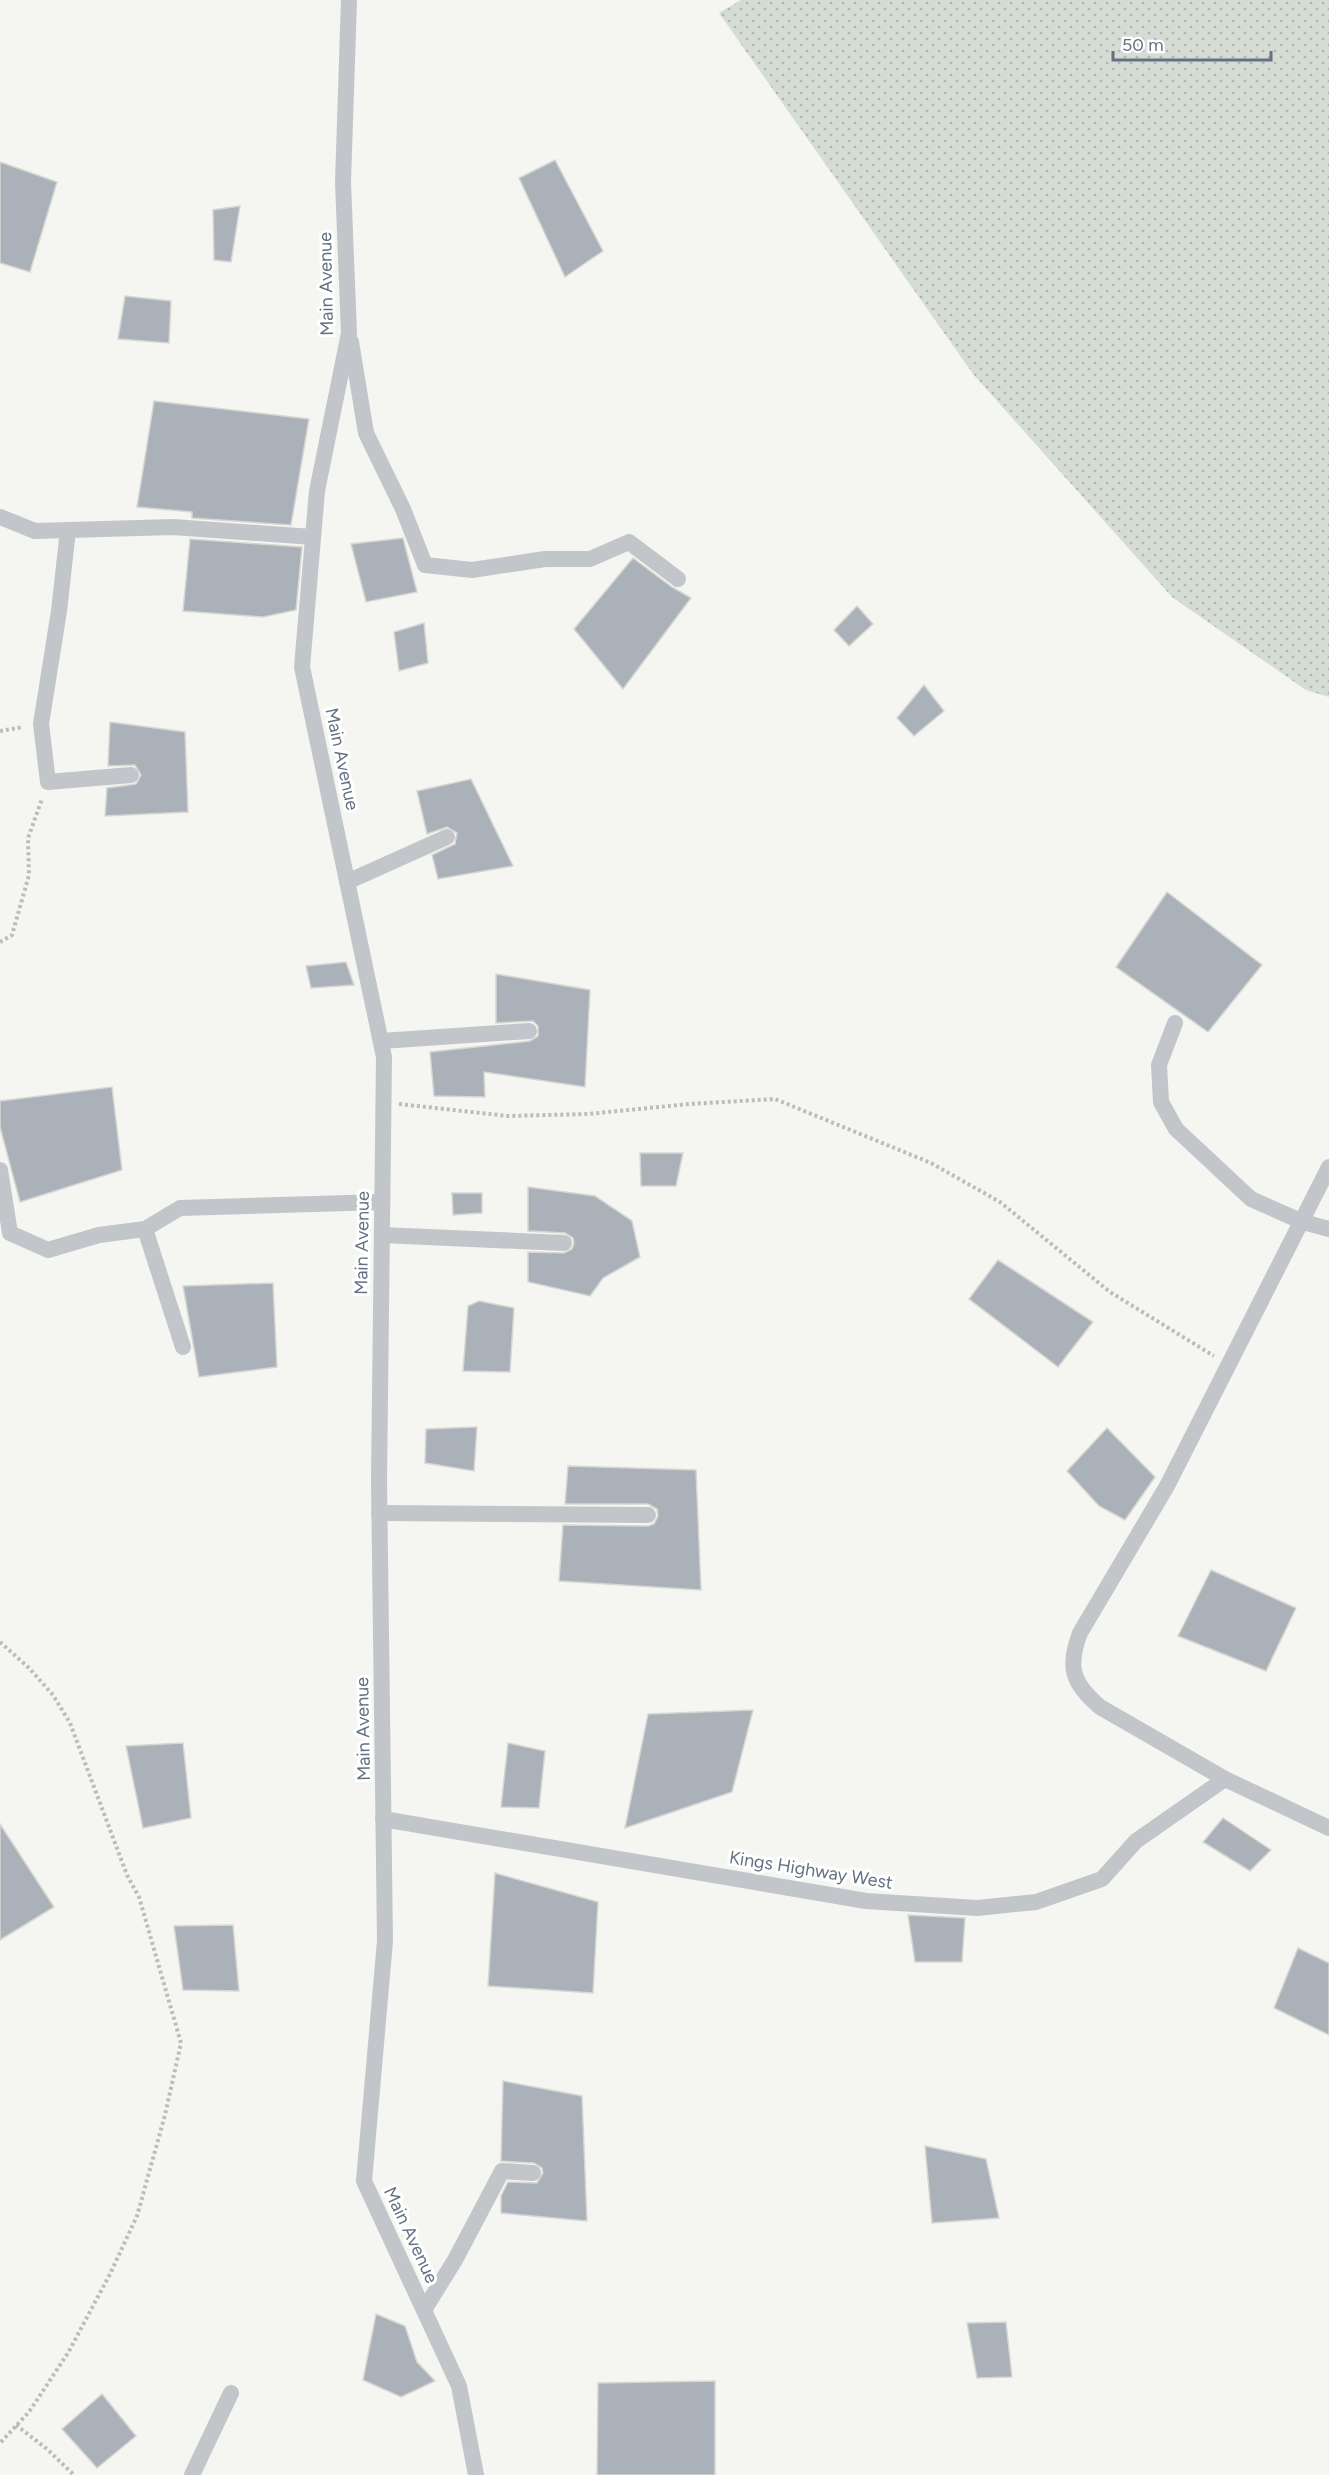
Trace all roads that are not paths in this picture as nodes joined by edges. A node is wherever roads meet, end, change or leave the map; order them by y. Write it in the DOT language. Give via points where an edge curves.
graph roads {
  1 [pos="349,0"];
  2 [pos="349,333"];
  3 [pos="0,517"];
  4 [pos="68,530"];
  5 [pos="313,537"];
  6 [pos="678,579"];
  7 [pos="131,775"];
  8 [pos="447,837"];
  9 [pos="347,882"];
  10 [pos="1175,1023"];
  11 [pos="529,1031"];
  12 [pos="381,1041"];
  13 [pos="1329,1167"];
  14 [pos="0,1170"];
  15 [pos="382,1202"];
  16 [pos="1303,1222"];
  17 [pos="145,1229"];
  18 [pos="1329,1229"];
  19 [pos="382,1235"];
  20 [pos="564,1243"];
  21 [pos="183,1347"];
  22 [pos="380,1513"];
  23 [pos="648,1515"];
  24 [pos="1225,1779"];
  25 [pos="383,1819"];
  26 [pos="1329,1828"];
  27 [pos="533,2173"];
  28 [pos="424,2310"];
  29 [pos="231,2393"];
  30 [pos="192,2475"];
  31 [pos="476,2475"];
  1 -- 2 [label="street, Main Avenue" via="343,182"];
  2 -- 5 [label="street, Main Avenue" via="317,491"];
  2 -- 6 [label="street" via="366,433 425,565 472,570 545,560 590,559 628,542"];
  3 -- 4 [label="street" via="35,531"];
  4 -- 5 [label="street" via="173,527"];
  4 -- 7 [label="street" via="41,724 48,782"];
  5 -- 9 [label="street, Main Avenue" via="302,667"];
  8 -- 9 [label="street"];
  9 -- 12 [label="street, Main Avenue"];
  10 -- 16 [label="street" via="1159,1065 1161,1102 1176,1129 1251,1199"];
  11 -- 12 [label="street"];
  12 -- 15 [label="street, Main Avenue"];
  13 -- 16 [label="street"];
  14 -- 17 [label="street" via="10,1233 48,1250 99,1235"];
  15 -- 17 [label="street" via="180,1208"];
  15 -- 19 [label="street, Main Avenue"];
  16 -- 18 [label="street"];
  16 -- 24 [label="street" via="1167,1486 1080,1633 1072,1654 1078,1682 1100,1707"];
  17 -- 21 [label="street"];
  19 -- 20 [label="street"];
  19 -- 22 [label="street, Main Avenue"];
  22 -- 23 [label="street"];
  22 -- 25 [label="street, Main Avenue"];
  24 -- 25 [label="street, Kings Highway West" via="1136,1840 1102,1879 1036,1902 977,1908 866,1901"];
  24 -- 26 [label="street"];
  25 -- 28 [label="street, Main Avenue" via="385,1941 364,2181"];
  27 -- 28 [label="street" via="502,2171"];
  28 -- 31 [label="street, Main Avenue" via="459,2386"];
  29 -- 30 [label="street"];
}
